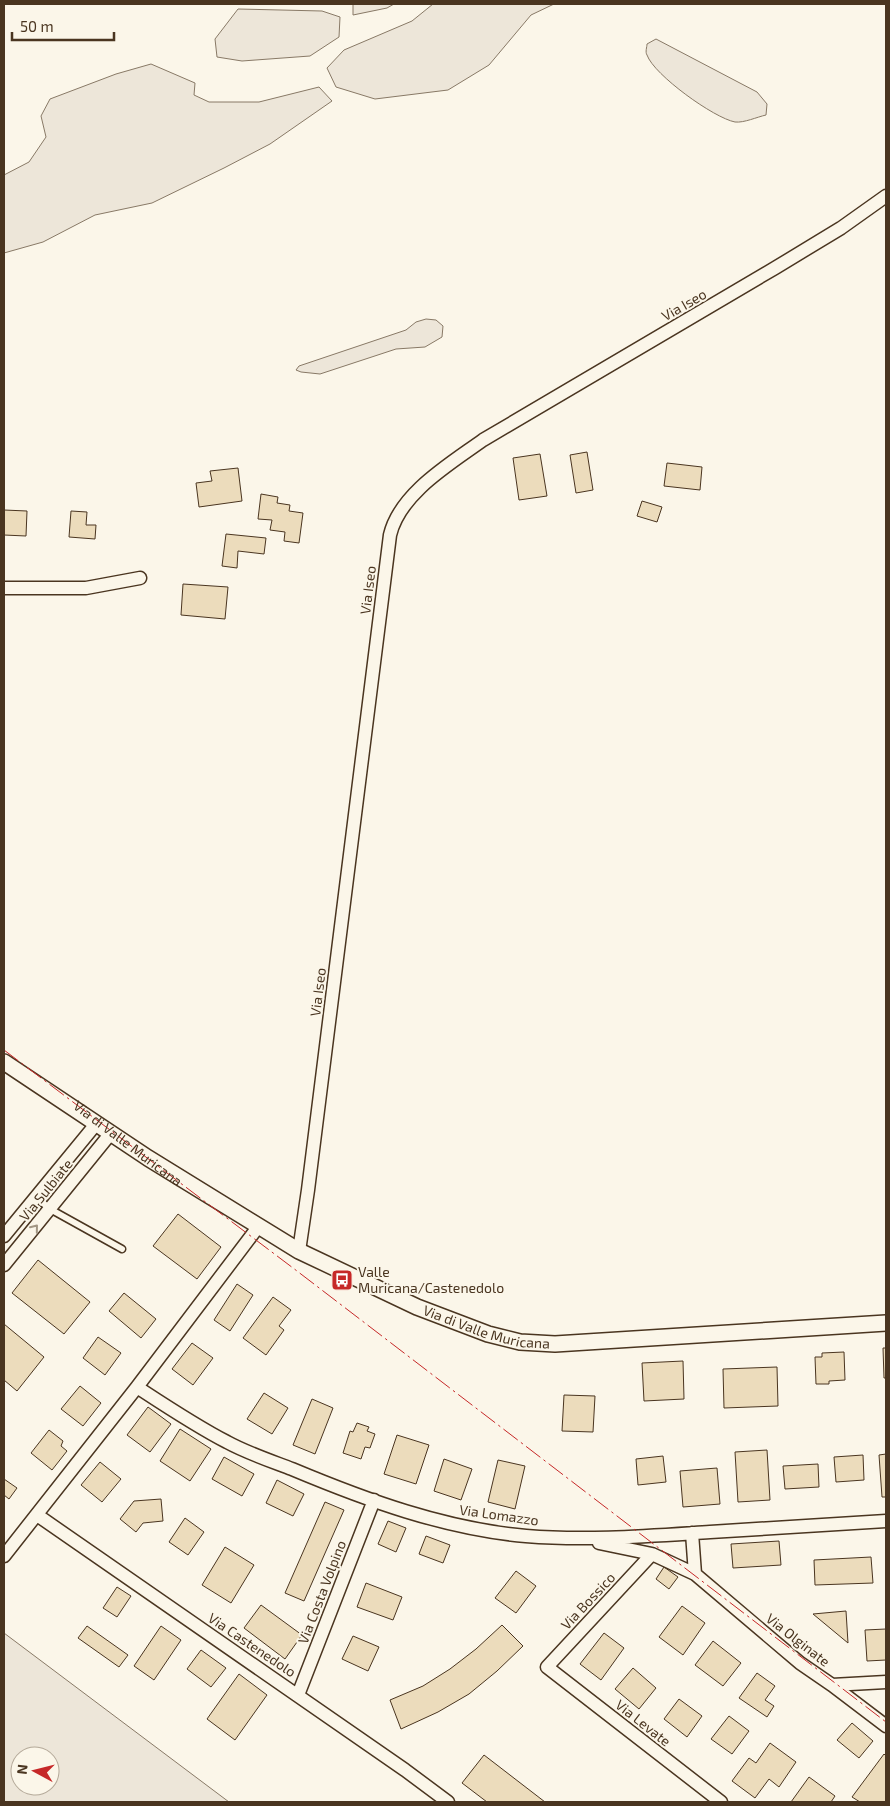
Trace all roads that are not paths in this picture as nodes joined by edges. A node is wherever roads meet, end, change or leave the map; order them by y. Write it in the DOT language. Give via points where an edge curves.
graph roads {
  1 [pos="886,196"];
  2 [pos="140,578"];
  3 [pos="4,588"];
  4 [pos="4,1062"];
  5 [pos="96,1124"];
  6 [pos="111,1133"];
  7 [pos="36,1197"];
  8 [pos="50,1209"];
  9 [pos="258,1228"];
  10 [pos="4,1236"];
  11 [pos="122,1249"];
  12 [pos="299,1251"];
  13 [pos="4,1265"];
  14 [pos="886,1323"];
  15 [pos="137,1387"];
  16 [pos="374,1500"];
  17 [pos="37,1515"];
  18 [pos="886,1521"];
  19 [pos="692,1534"];
  20 [pos="580,1538"];
  21 [pos="652,1554"];
  22 [pos="4,1556"];
  23 [pos="695,1574"];
  24 [pos="547,1667"];
  25 [pos="886,1682"];
  26 [pos="832,1685"];
  27 [pos="298,1695"];
  28 [pos="886,1726"];
  29 [pos="448,1802"];
  30 [pos="721,1802"];
  1 -- 12 [label="street, Via Iseo" via="775,268 483,440 442,470 410,498 396,516 390,535"];
  2 -- 3 [label="street" via="86,588"];
  4 -- 5 [label="street, Via di Valle Muricana"];
  5 -- 6 [label="street, Via di Valle Muricana"];
  5 -- 7 [label="street, Via Sulbiate"];
  6 -- 8 [label="street, Via Sulbiate"];
  6 -- 9 [label="street, Via di Valle Muricana"];
  7 -- 8 [label="lane"];
  7 -- 10 [label="street, Via Sulbiate"];
  8 -- 11 [label="lane"];
  13 -- 8 [label="street, Via Sulbiate, one-way"];
  9 -- 12 [label="street, Via di Valle Muricana"];
  9 -- 15 [label="street"];
  12 -- 14 [label="street, Via di Valle Muricana" via="417,1307 488,1334 520,1342 555,1344"];
  15 -- 16 [label="street, Via Lomazzo" via="229,1443"];
  15 -- 17 [label="street"];
  16 -- 20 [label="street, Via Lomazzo" via="489,1531"];
  16 -- 27 [label="street, Via Costa Volpino"];
  17 -- 22 [label="street"];
  17 -- 27 [label="street, Via Castenedolo"];
  18 -- 19 [label="street, Via Lomazzo"];
  19 -- 20 [label="street, Via Lomazzo"];
  19 -- 23 [label="street"];
  20 -- 21 [label="street, Via Olginate"];
  21 -- 23 [label="street, Via Olginate"];
  21 -- 24 [label="street, Via Bossico"];
  23 -- 26 [label="street, Via Olginate" via="800,1663"];
  24 -- 30 [label="street, Via Levate"];
  25 -- 26 [label="street"];
  26 -- 28 [label="street, Via Olginate"];
  27 -- 29 [label="street, Via Castenedolo"];
}
